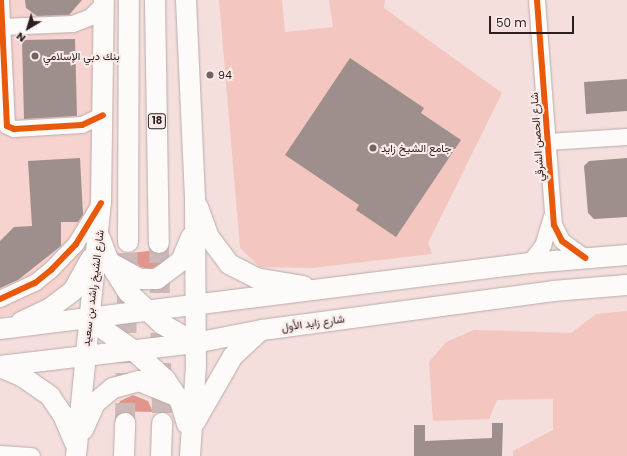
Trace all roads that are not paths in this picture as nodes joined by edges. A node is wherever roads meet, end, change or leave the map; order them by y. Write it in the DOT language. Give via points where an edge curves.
graph roads {
  1 [pos="1,0"];
  2 [pos="129,0"];
  3 [pos="155,0"];
  4 [pos="186,0"];
  5 [pos="537,0"];
  6 [pos="103,2"];
  7 [pos="2,27"];
  8 [pos="2,45"];
  9 [pos="103,115"];
  10 [pos="627,137"];
  11 [pos="547,142"];
  12 [pos="195,197"];
  13 [pos="101,203"];
  14 [pos="552,216"];
  15 [pos="194,230"];
  16 [pos="99,237"];
  17 [pos="128,242"];
  18 [pos="159,243"];
  19 [pos="627,255"];
  20 [pos="585,258"];
  21 [pos="109,262"];
  22 [pos="530,263"];
  23 [pos="627,285"];
  24 [pos="321,289"];
  25 [pos="0,299"];
  26 [pos="195,306"];
  27 [pos="147,312"];
  28 [pos="89,319"];
  29 [pos="3,329"];
  30 [pos="262,330"];
  31 [pos="195,343"];
  32 [pos="133,350"];
  33 [pos="85,357"];
  34 [pos="0,366"];
  35 [pos="180,400"];
  36 [pos="126,423"];
  37 [pos="162,423"];
  38 [pos="190,433"];
  39 [pos="76,452"];
  40 [pos="0,454"];
  41 [pos="32,456"];
  42 [pos="124,456"];
  43 [pos="161,456"];
  44 [pos="190,456"];
  1 -- 7 [label="street"];
  2 -- 17 [label="main road"];
  3 -- 18 [label="main road, 18"];
  4 -- 12 [label="main road"];
  5 -- 11 [label="street, شارع الحصن الشرقي"];
  6 -- 7 [label="street" via="90,17 73,24"];
  6 -- 9 [label="main road, شارع الشيخ راشد بن سعيد"];
  7 -- 8 [label="street"];
  8 -- 9 [label="street" via="5,124 9,128 82,125"];
  9 -- 13 [label="main road, شارع الشيخ راشد بن سعيد"];
  10 -- 11 [label="street"];
  11 -- 14 [label="street, شارع الحصن الشرقي"];
  12 -- 15 [label="main road"];
  12 -- 24 [label="main road" via="209,237 229,264 256,278"];
  13 -- 16 [label="main road, شارع الشيخ راشد بن سعيد"];
  13 -- 25 [label="street" via="76,244 51,270 35,283"];
  14 -- 20 [label="street, شارع الحصن الشرقي" via="562,241"];
  14 -- 22 [label="street, شارع الحصن الشرقي" via="543,246"];
  15 -- 21 [label="main road" via="181,261 157,279 132,276"];
  15 -- 26 [label="main road"];
  16 -- 21 [label="main road"];
  16 -- 28 [label="main road, شارع الشيخ راشد بن سعيد"];
  16 -- 29 [label="main road" via="85,274 73,291 49,309"];
  19 -- 20 [label="main road"];
  20 -- 22 [label="main road"];
  21 -- 27 [label="main road" via="128,292"];
  22 -- 24 [label="main road"];
  23 -- 30 [label="main road, شارع زايد الأول" via="553,291"];
  24 -- 26 [label="main road"];
  26 -- 27 [label="main road"];
  26 -- 31 [label="main road"];
  27 -- 28 [label="main road"];
  27 -- 31 [label="main road"];
  28 -- 29 [label="main road"];
  28 -- 32 [label="main road"];
  28 -- 33 [label="main road, شارع الشيخ راشد بن سعيد"];
  30 -- 31 [label="main road, شارع زايد الأول"];
  30 -- 38 [label="main road" via="233,356"];
  31 -- 32 [label="main road, شارع زايد الأول"];
  31 -- 38 [label="main road"];
  32 -- 33 [label="main road, شارع زايد الأول"];
  32 -- 35 [label="main road" via="165,379"];
  33 -- 34 [label="main road, شارع زايد الأول"];
  33 -- 39 [label="main road, شارع الشيخ راشد بن سعيد"];
  34 -- 39 [label="main road" via="50,396 63,415"];
  35 -- 38 [label="main road"];
  35 -- 39 [label="main road" via="148,382 124,383 113,388 95,404"];
  36 -- 42 [label="main road"];
  37 -- 43 [label="main road"];
  38 -- 44 [label="main road"];
  40 -- 41 [label="street"];
}
